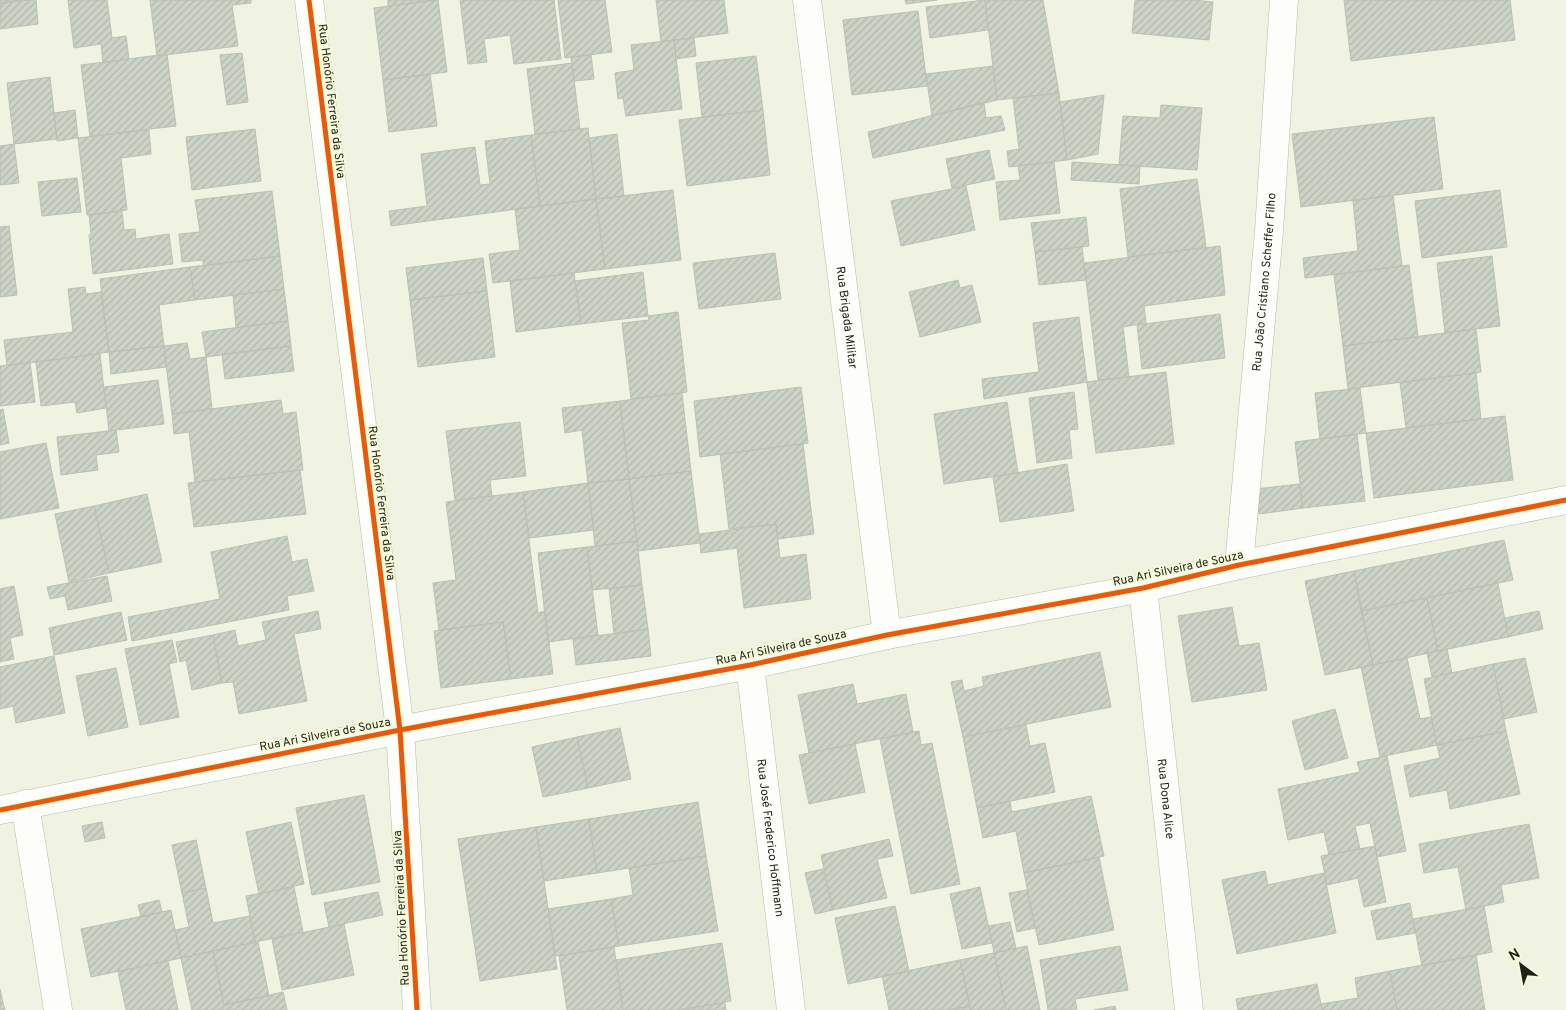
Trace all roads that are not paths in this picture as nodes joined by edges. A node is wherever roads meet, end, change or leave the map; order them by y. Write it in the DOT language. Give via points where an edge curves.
graph roads {
  1 [pos="309,0"];
  2 [pos="807,0"];
  3 [pos="1284,0"];
  4 [pos="1566,500"];
  5 [pos="1240,565"];
  6 [pos="1143,588"];
  7 [pos="887,634"];
  8 [pos="750,665"];
  9 [pos="400,730"];
  10 [pos="12,807"];
  11 [pos="58,1010"];
  12 [pos="417,1010"];
  13 [pos="791,1010"];
  14 [pos="1189,1010"];
  1 -- 9 [label="street, Rua Honório Ferreira da Silva"];
  2 -- 7 [label="street, Rua Brigada Militar"];
  3 -- 5 [label="street, Rua João Cristiano Scheffer Filho" via="1270,230"];
  4 -- 5 [label="street, Rua Ari Silveira de Souza"];
  5 -- 6 [label="street, Rua Ari Silveira de Souza"];
  6 -- 7 [label="street, Rua Ari Silveira de Souza"];
  6 -- 14 [label="street, Rua Dona Alice"];
  7 -- 8 [label="street, Rua Ari Silveira de Souza"];
  8 -- 9 [label="street, Rua Ari Silveira de Souza"];
  8 -- 13 [label="street, Rua José Frederico Hoffmann"];
  9 -- 10 [label="street, Rua Ari Silveira de Souza"];
  9 -- 12 [label="street, Rua Honório Ferreira da Silva"];
  10 -- 11 [label="street"];
}
